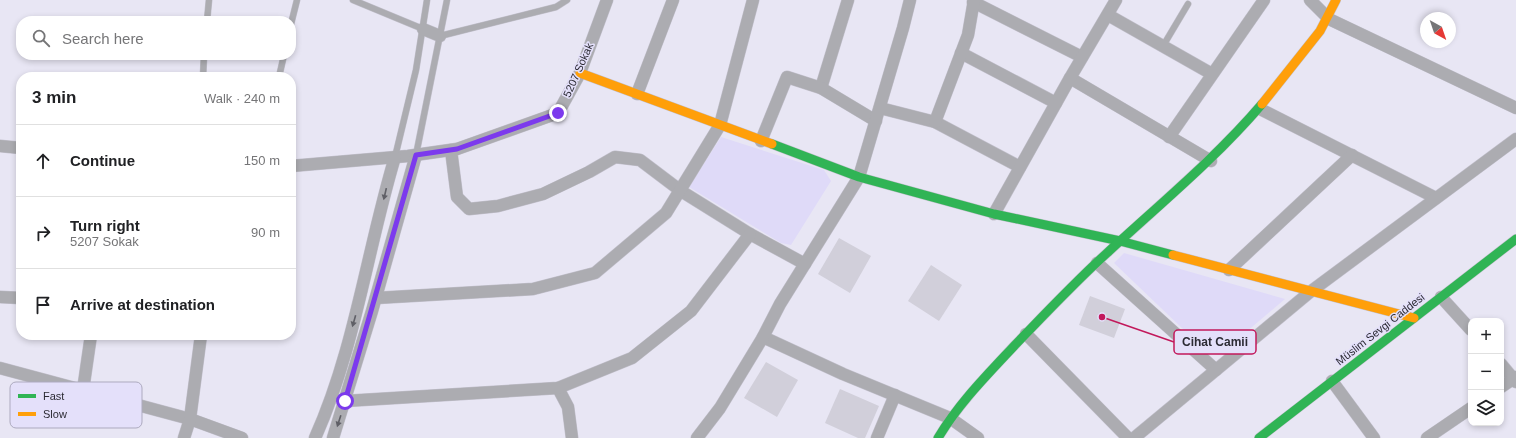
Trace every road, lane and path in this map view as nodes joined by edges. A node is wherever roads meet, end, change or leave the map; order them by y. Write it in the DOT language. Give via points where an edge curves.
graph roads {
  1 [pos="209,0"];
  2 [pos="297,0"];
  3 [pos="353,0"];
  4 [pos="427,0"];
  5 [pos="447,0"];
  6 [pos="566,0"];
  7 [pos="607,0"];
  8 [pos="673,0"];
  9 [pos="753,0"];
  10 [pos="848,0"];
  11 [pos="910,0"];
  12 [pos="1264,0"];
  13 [pos="1310,0"];
  14 [pos="1336,0"];
  15 [pos="973,1"];
  16 [pos="1114,1"];
  17 [pos="1188,4"];
  18 [pos="1108,15"];
  19 [pos="207,16"];
  20 [pos="293,16"];
  21 [pos="1329,19"];
  22 [pos="423,29"];
  23 [pos="440,36"];
  24 [pos="1163,46"];
  25 [pos="961,53"];
  26 [pos="1082,57"];
  27 [pos="204,60"];
  28 [pos="283,60"];
  29 [pos="203,72"];
  30 [pos="280,72"];
  31 [pos="580,72"];
  32 [pos="1212,74"];
  33 [pos="1070,78"];
  34 [pos="821,88"];
  35 [pos="637,94"];
  36 [pos="1056,103"];
  37 [pos="880,108"];
  38 [pos="1516,108"];
  39 [pos="1260,109"];
  40 [pos="876,121"];
  41 [pos="935,122"];
  42 [pos="720,125"];
  43 [pos="1169,137"];
  44 [pos="1516,139"];
  45 [pos="762,141"];
  46 [pos="0,146"];
  47 [pos="16,148"];
  48 [pos="451,150"];
  49 [pos="416,155"];
  50 [pos="1352,155"];
  51 [pos="395,157"];
  52 [pos="1211,161"];
  53 [pos="296,166"];
  54 [pos="1020,167"];
  55 [pos="859,178"];
  56 [pos="681,191"];
  57 [pos="1436,198"];
  58 [pos="994,214"];
  59 [pos="750,234"];
  60 [pos="1516,239"];
  61 [pos="1120,241"];
  62 [pos="1097,262"];
  63 [pos="805,264"];
  64 [pos="1229,270"];
  65 [pos="1310,292"];
  66 [pos="1441,297"];
  67 [pos="0,298"];
  68 [pos="16,298"];
  69 [pos="376,298"];
  70 [pos="1414,318"];
  71 [pos="1468,327"];
  72 [pos="1026,334"];
  73 [pos="763,337"];
  74 [pos="90,340"];
  75 [pos="200,340"];
  76 [pos="1504,367"];
  77 [pos="0,368"];
  78 [pos="1216,370"];
  79 [pos="1515,379"];
  80 [pos="53,382"];
  81 [pos="84,382"];
  82 [pos="1332,382"];
  83 [pos="1504,385"];
  84 [pos="558,388"];
  85 [pos="895,395"];
  86 [pos="345,401"];
  87 [pos="142,406"];
  88 [pos="1468,410"];
  89 [pos="950,418"];
  90 [pos="190,419"];
  91 [pos="184,438"];
  92 [pos="242,438"];
  93 [pos="315,438"];
  94 [pos="333,438"];
  95 [pos="572,438"];
  96 [pos="697,438"];
  97 [pos="877,438"];
  98 [pos="938,438"];
  99 [pos="978,438"];
  100 [pos="1128,438"];
  101 [pos="1134,438"];
  102 [pos="1259,438"];
  103 [pos="1374,438"];
  104 [pos="1427,438"];
  1 -- 19 [label="lane"];
  2 -- 20 [label="lane"];
  3 -- 22 [label="lane"];
  4 -- 22 [label="lane"];
  5 -- 23 [label="lane"];
  6 -- 23 [label="lane" via="556,7"];
  7 -- 31 [label="street, 5207 Sokak"];
  8 -- 35 [label="street"];
  9 -- 42 [label="street"];
  10 -- 34 [label="street"];
  11 -- 37 [label="street"];
  12 -- 32 [label="street"];
  13 -- 21 [label="street"];
  14 -- 21 [label="street"];
  15 -- 25 [label="street" via="968,35"];
  15 -- 26 [label="street"];
  16 -- 18 [label="street"];
  17 -- 24 [label="lane"];
  18 -- 24 [label="street"];
  18 -- 26 [label="street"];
  21 -- 38 [label="street"];
  21 -- 39 [label="street"];
  22 -- 23 [label="street"];
  22 -- 51 [label="lane"];
  23 -- 49 [label="lane"];
  24 -- 32 [label="street"];
  25 -- 36 [label="street"];
  25 -- 41 [label="street"];
  26 -- 33 [label="street"];
  27 -- 29 [label="lane"];
  28 -- 30 [label="lane"];
  31 -- 35 [label="street"];
  31 -- 48 [label="street, 5207 Sokak" via="558,113"];
  32 -- 43 [label="street"];
  33 -- 36 [label="street"];
  33 -- 43 [label="street"];
  34 -- 40 [label="street"];
  34 -- 45 [label="street" via="787,77"];
  35 -- 42 [label="street"];
  36 -- 54 [label="street"];
  37 -- 40 [label="street"];
  37 -- 41 [label="street"];
  39 -- 50 [label="street"];
  39 -- 52 [label="street"];
  40 -- 55 [label="street"];
  41 -- 54 [label="street"];
  42 -- 45 [label="street"];
  42 -- 56 [label="street"];
  43 -- 52 [label="street"];
  44 -- 57 [label="street"];
  45 -- 55 [label="street"];
  46 -- 47 [label="street"];
  48 -- 49 [label="street, 5207 Sokak"];
  48 -- 56 [label="street" via="457,197 470,209 498,206 543,194 615,157 640,160"];
  49 -- 51 [label="street, 5207 Sokak"];
  49 -- 69 [label="street"];
  50 -- 57 [label="street"];
  50 -- 64 [label="street"];
  51 -- 53 [label="street"];
  51 -- 93 [label="street, one-way" via="347,344 330,402"];
  52 -- 61 [label="street" via="1142,225"];
  54 -- 58 [label="street"];
  55 -- 58 [label="street"];
  55 -- 63 [label="street"];
  56 -- 59 [label="street"];
  56 -- 69 [label="street" via="666,213 595,273 533,289"];
  57 -- 65 [label="street"];
  58 -- 61 [label="street"];
  59 -- 63 [label="street"];
  59 -- 84 [label="street" via="691,311 632,358"];
  60 -- 66 [label="street, Müslim Sevgi Caddesi"];
  61 -- 62 [label="street"];
  61 -- 64 [label="street"];
  62 -- 72 [label="street"];
  62 -- 78 [label="street"];
  63 -- 73 [label="street"];
  64 -- 65 [label="street"];
  65 -- 70 [label="street"];
  65 -- 78 [label="street"];
  66 -- 70 [label="street, Müslim Sevgi Caddesi"];
  66 -- 71 [label="street"];
  67 -- 68 [label="street"];
  69 -- 86 [label="street"];
  70 -- 82 [label="street, Müslim Sevgi Caddesi"];
  72 -- 89 [label="street"];
  72 -- 100 [label="street"];
  73 -- 85 [label="street"];
  73 -- 96 [label="street" via="720,408"];
  74 -- 81 [label="street"];
  75 -- 90 [label="street"];
  76 -- 79 [label="street"];
  77 -- 80 [label="street"];
  78 -- 101 [label="street"];
  79 -- 83 [label="street"];
  82 -- 102 [label="street, Müslim Sevgi Caddesi"];
  82 -- 103 [label="street"];
  84 -- 86 [label="street"];
  84 -- 95 [label="street" via="568,407"];
  85 -- 89 [label="street"];
  85 -- 97 [label="street"];
  86 -- 94 [label="street, one-way"];
  87 -- 90 [label="street"];
  88 -- 104 [label="street"];
  89 -- 98 [label="street"];
  89 -- 99 [label="street"];
  90 -- 91 [label="street"];
  90 -- 92 [label="street"];
}
